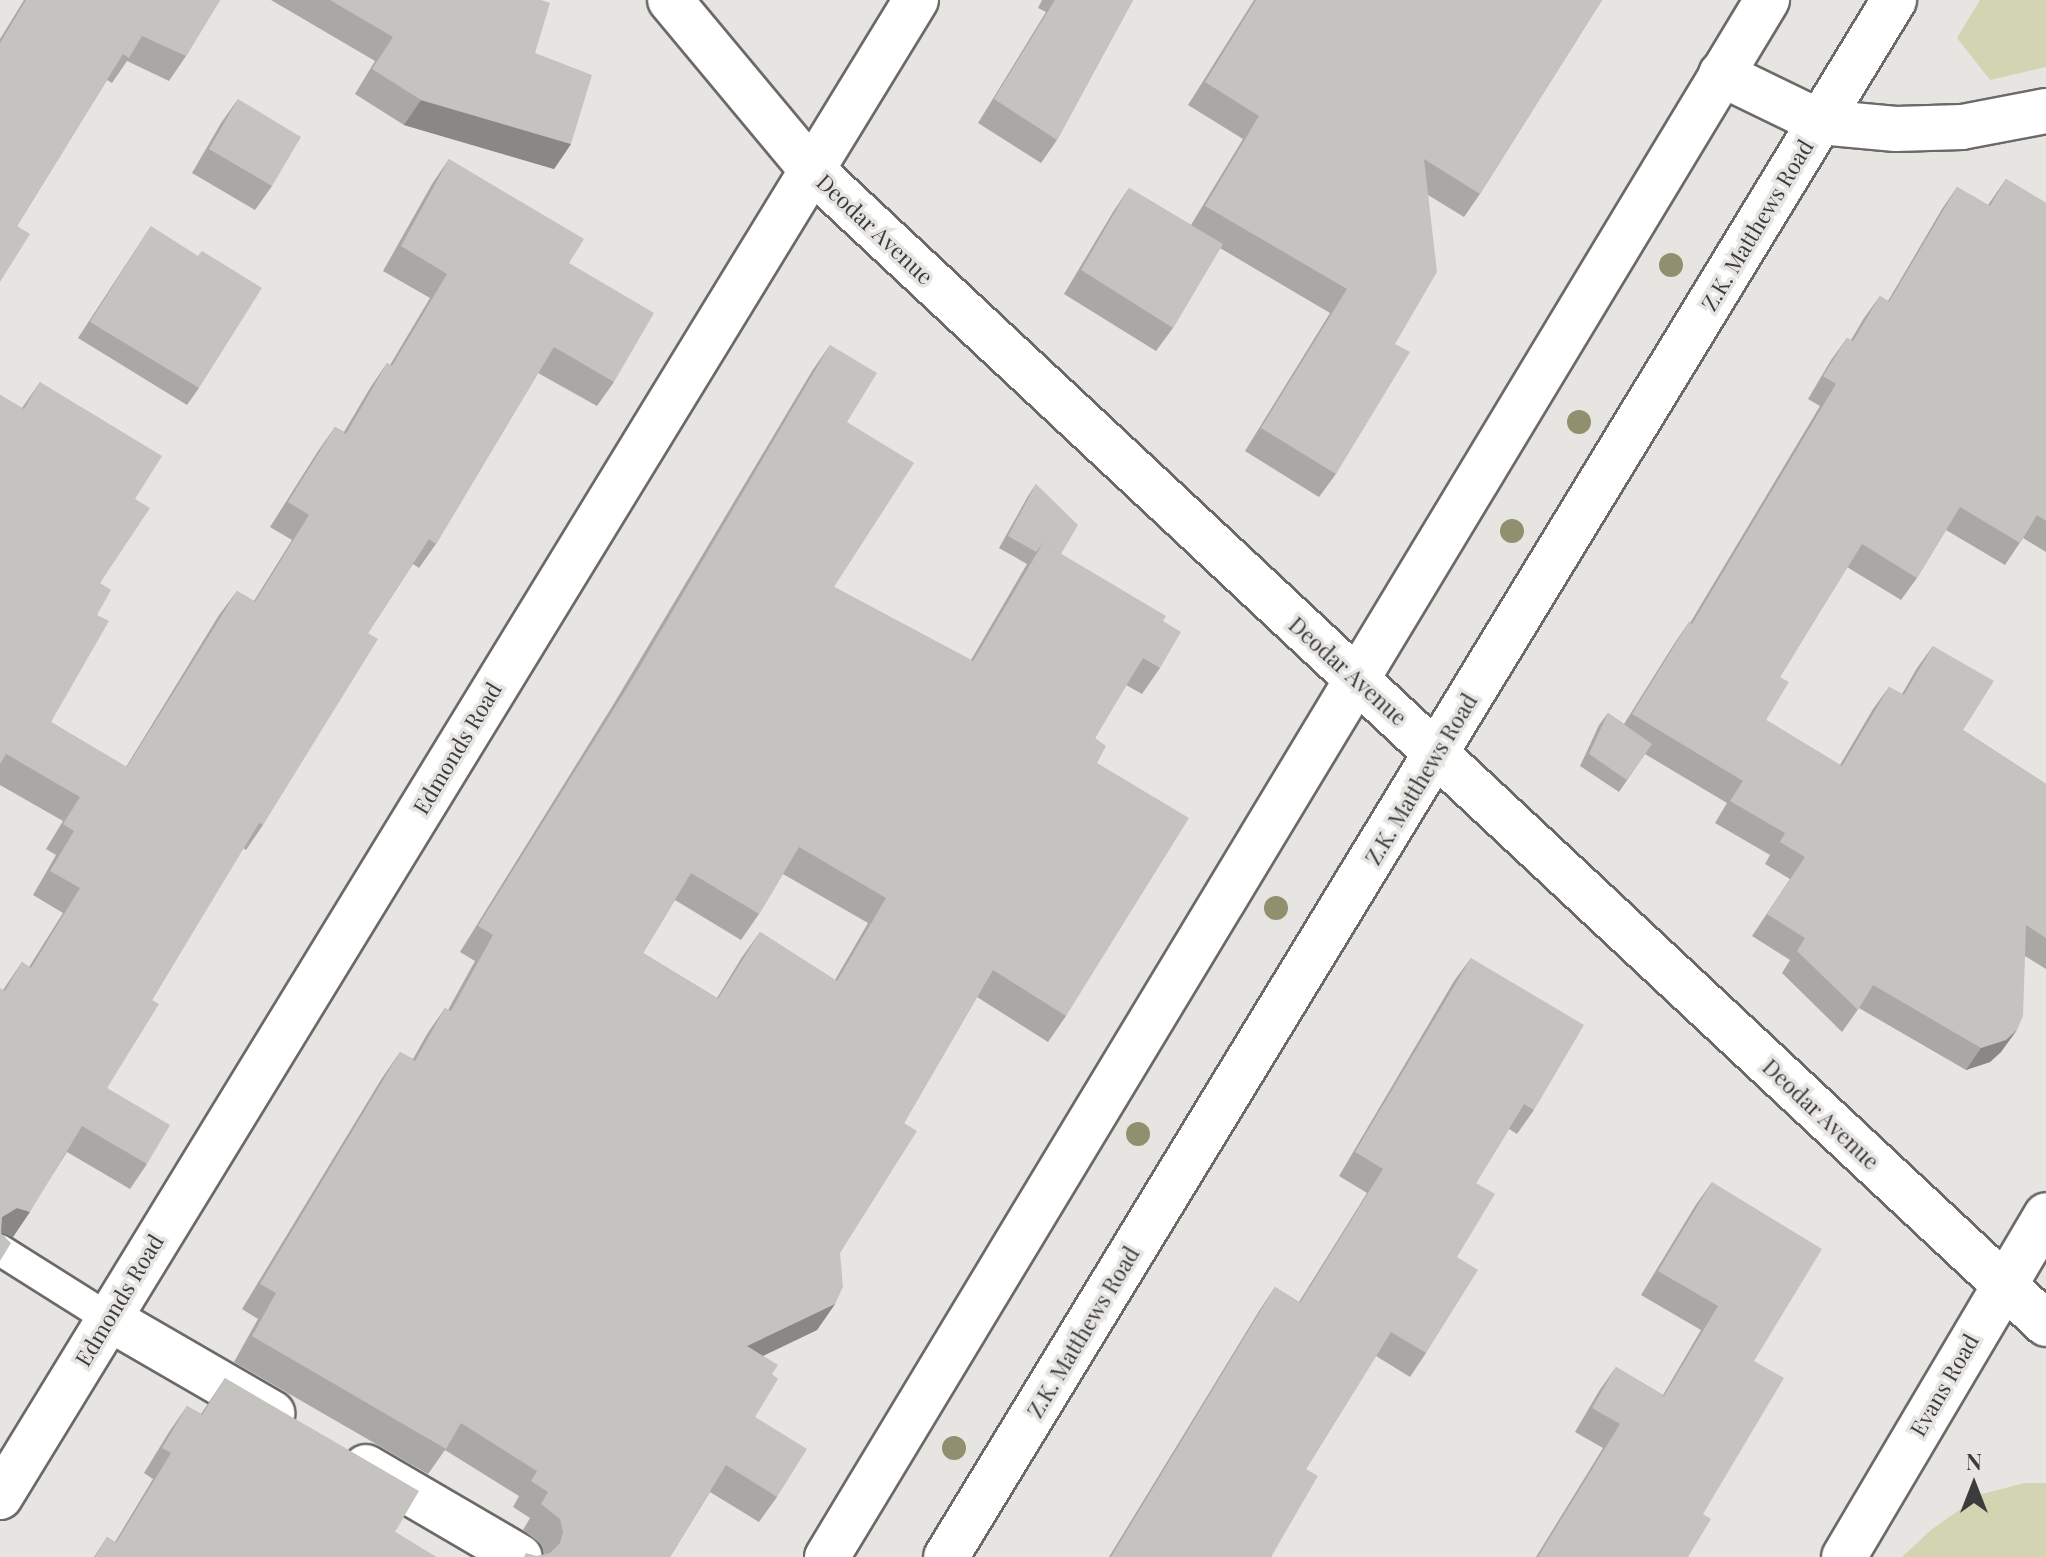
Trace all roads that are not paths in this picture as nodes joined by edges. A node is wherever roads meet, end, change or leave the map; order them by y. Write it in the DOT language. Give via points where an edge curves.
graph roads {
  1 [pos="670,0"];
  2 [pos="916,0"];
  3 [pos="1767,0"];
  4 [pos="1894,0"];
  5 [pos="1721,74"];
  6 [pos="2046,111"];
  7 [pos="1820,122"];
  8 [pos="811,169"];
  9 [pos="1356,679"];
  10 [pos="1438,753"];
  11 [pos="2046,1215"];
  12 [pos="0,1250"];
  13 [pos="2002,1285"];
  14 [pos="108,1318"];
  15 [pos="2046,1324"];
  16 [pos="0,1497"];
  17 [pos="520,1557"];
  18 [pos="827,1557"];
  19 [pos="946,1557"];
  20 [pos="1844,1557"];
  1 -- 8 [label="street, Deodar Avenue"];
  2 -- 8 [label="street, Edmonds Road"];
  3 -- 5 [label="street"];
  4 -- 7 [label="street, Z.K. Matthews Road"];
  5 -- 7 [label="street"];
  5 -- 9 [label="street"];
  6 -- 7 [label="street" via="1962,127 1896,129"];
  7 -- 10 [label="street, Z.K. Matthews Road"];
  8 -- 9 [label="street, Deodar Avenue"];
  8 -- 14 [label="street, Edmonds Road"];
  9 -- 10 [label="street, Deodar Avenue"];
  9 -- 18 [label="street"];
  10 -- 13 [label="street, Deodar Avenue"];
  10 -- 19 [label="street, Z.K. Matthews Road"];
  11 -- 13 [label="street, Evans Road"];
  12 -- 14 [label="lane"];
  13 -- 15 [label="street, Deodar Avenue"];
  13 -- 20 [label="street, Evans Road"];
  14 -- 16 [label="street, Edmonds Road"];
  14 -- 17 [label="street"];
}
